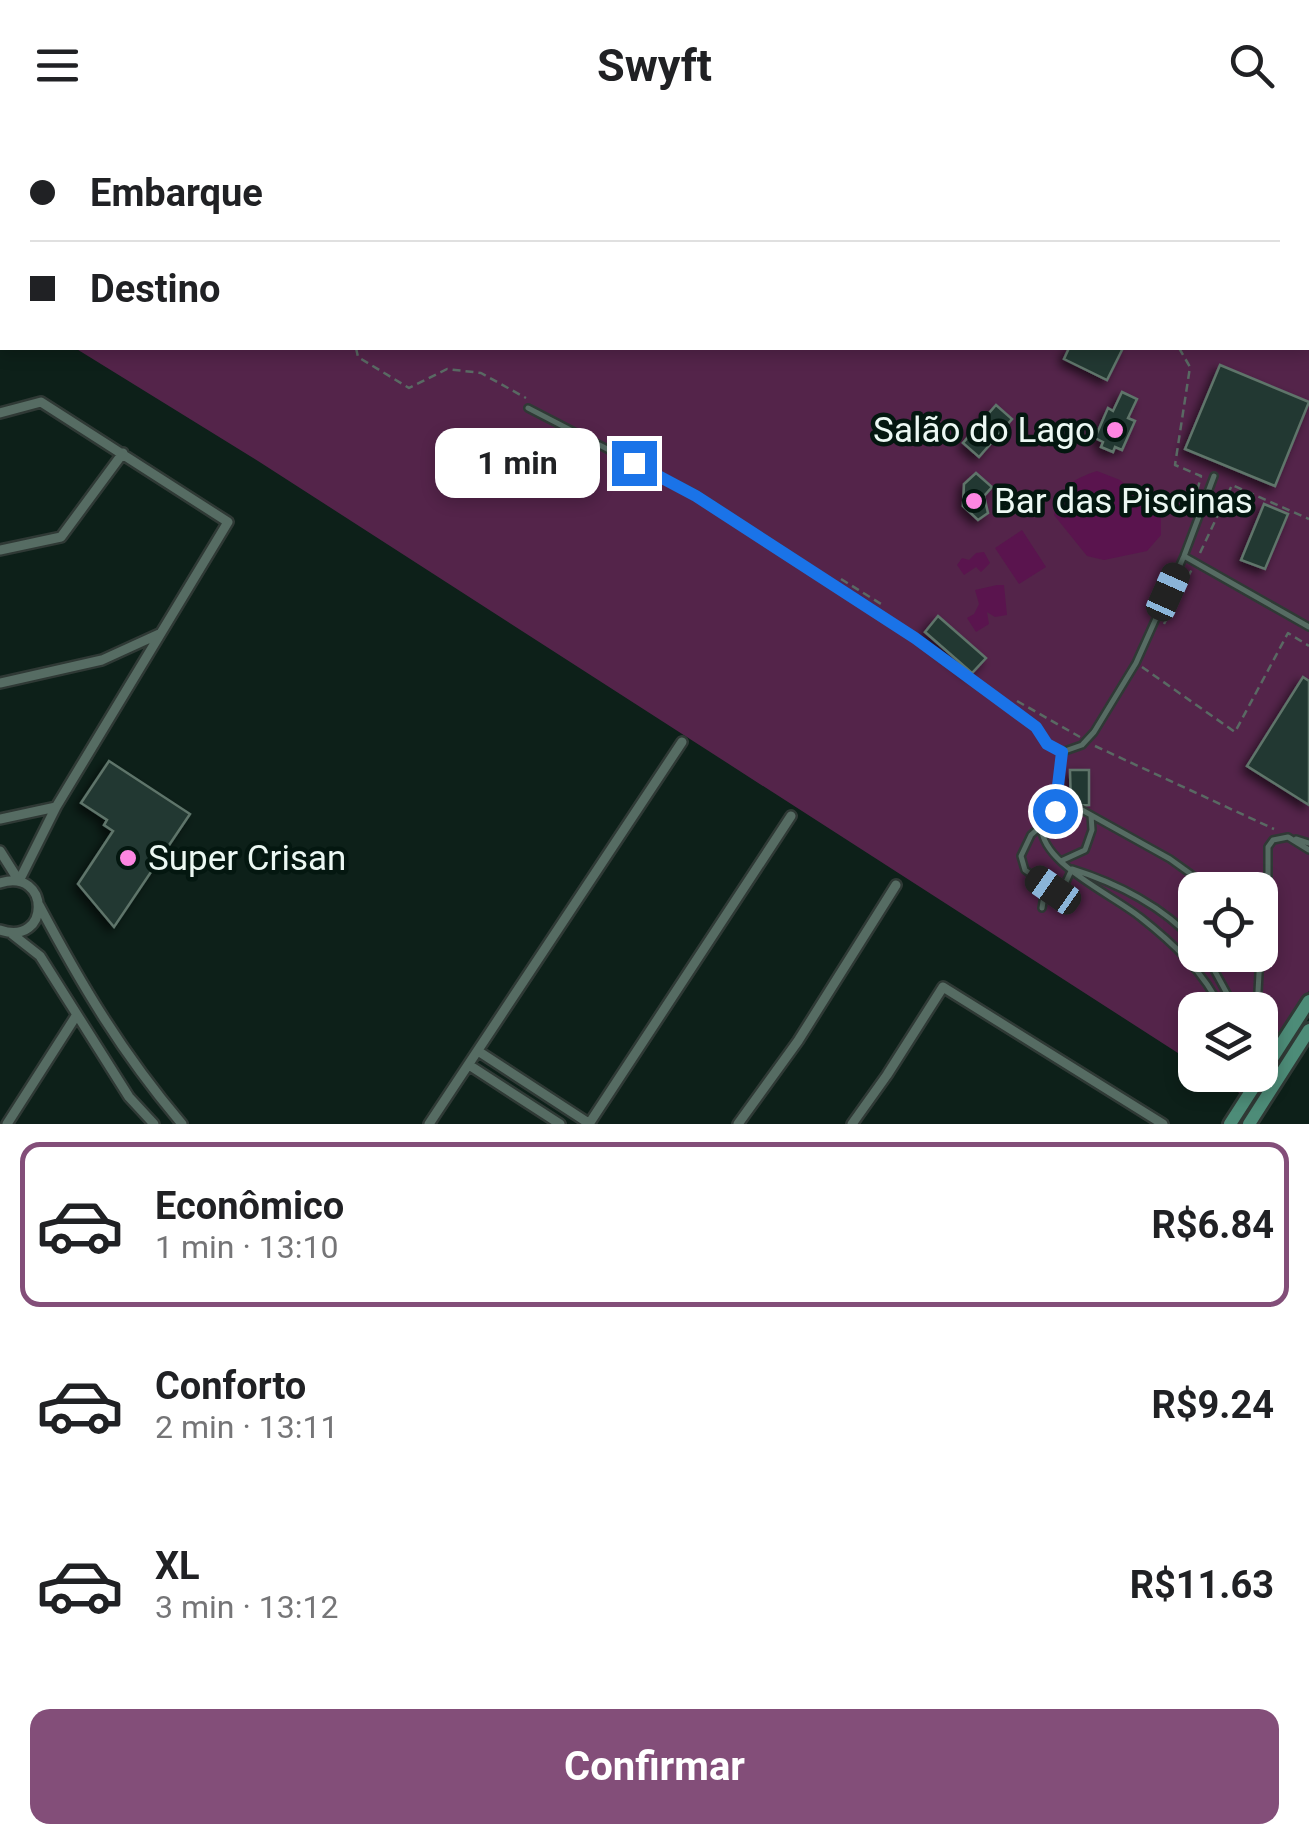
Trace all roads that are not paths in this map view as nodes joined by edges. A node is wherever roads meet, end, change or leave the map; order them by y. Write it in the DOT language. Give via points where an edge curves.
graph roads {
  1 [pos="528,408"];
  2 [pos="0,413"];
  3 [pos="123,453"];
  4 [pos="1214,476"];
  5 [pos="0,550"];
  6 [pos="1184,556"];
  7 [pos="1309,627"];
  8 [pos="160,634"];
  9 [pos="0,683"];
  10 [pos="682,742"];
  11 [pos="1062,752"];
  12 [pos="56,807"];
  13 [pos="1055,811"];
  14 [pos="1091,814"];
  15 [pos="791,816"];
  16 [pos="0,819"];
  17 [pos="1047,820"];
  18 [pos="1309,847"];
  19 [pos="0,851"];
  20 [pos="1060,861"];
  21 [pos="1072,869"];
  22 [pos="1188,872"];
  23 [pos="1268,872"];
  24 [pos="19,881"];
  25 [pos="0,883"];
  26 [pos="896,885"];
  27 [pos="1053,890"];
  28 [pos="39,904"];
  29 [pos="1042,908"];
  30 [pos="1178,927"];
  31 [pos="4,932"];
  32 [pos="1212,992"];
  33 [pos="1309,1001"];
  34 [pos="76,1016"];
  35 [pos="1309,1030"];
  36 [pos="1287,1036"];
  37 [pos="1304,1048"];
  38 [pos="1278,1050"];
  39 [pos="478,1051"];
  40 [pos="468,1065"];
  41 [pos="1278,1071"];
  42 [pos="1281,1074"];
  43 [pos="1251,1092"];
  44 [pos="7,1124"];
  45 [pos="154,1124"];
  46 [pos="182,1124"];
  47 [pos="430,1124"];
  48 [pos="560,1124"];
  49 [pos="589,1124"];
  50 [pos="738,1124"];
  51 [pos="852,1124"];
  52 [pos="1163,1124"];
  53 [pos="1230,1124"];
  54 [pos="1248,1124"];
  1 -- 11 [label="lane" via="696,496 915,638"];
  2 -- 3 [label="street" via="42,402"];
  3 -- 5 [label="street" via="61,536"];
  3 -- 8 [label="street" via="228,522"];
  4 -- 6 [label="lane"];
  6 -- 7 [label="lane"];
  6 -- 11 [label="lane" via="1136,663 1084,740"];
  8 -- 9 [label="street" via="102,660"];
  8 -- 12 [label="street"];
  10 -- 39 [label="street"];
  11 -- 13 [label="lane"];
  12 -- 16 [label="street"];
  12 -- 24 [label="street"];
  13 -- 14 [label="lane" via="1068,807"];
  13 -- 17 [label="lane"];
  14 -- 20 [label="lane" via="1086,850"];
  14 -- 22 [label="lane"];
  15 -- 49 [label="street"];
  17 -- 20 [label="lane" via="1044,843"];
  17 -- 27 [label="lane" via="1021,856 1024,870"];
  18 -- 23 [label="lane" via="1288,836 1273,840"];
  19 -- 24 [label="street"];
  20 -- 21 [label="lane"];
  21 -- 27 [label="lane" via="1066,884"];
  21 -- 30 [label="lane" via="1119,887"];
  21 -- 32 [label="lane" via="1174,945"];
  24 -- 25 [label="street"];
  24 -- 28 [label="street" via="32,888"];
  26 -- 50 [label="street"];
  27 -- 29 [label="lane"];
  28 -- 31 [label="street" via="29,928"];
  28 -- 46 [label="street" via="89,998"];
  31 -- 34 [label="street" via="40,956"];
  33 -- 36 [label="main road"];
  34 -- 44 [label="street"];
  34 -- 45 [label="street"];
  35 -- 37 [label="main road"];
  36 -- 37 [label="street"];
  36 -- 38 [label="main road"];
  37 -- 42 [label="main road"];
  39 -- 40 [label="street"];
  39 -- 49 [label="street"];
  40 -- 47 [label="street"];
  40 -- 48 [label="street"];
  41 -- 42 [label="lane"];
  42 -- 54 [label="main road"];
  43 -- 53 [label="main road"];
  51 -- 52 [label="street" via="943,987"];
}
